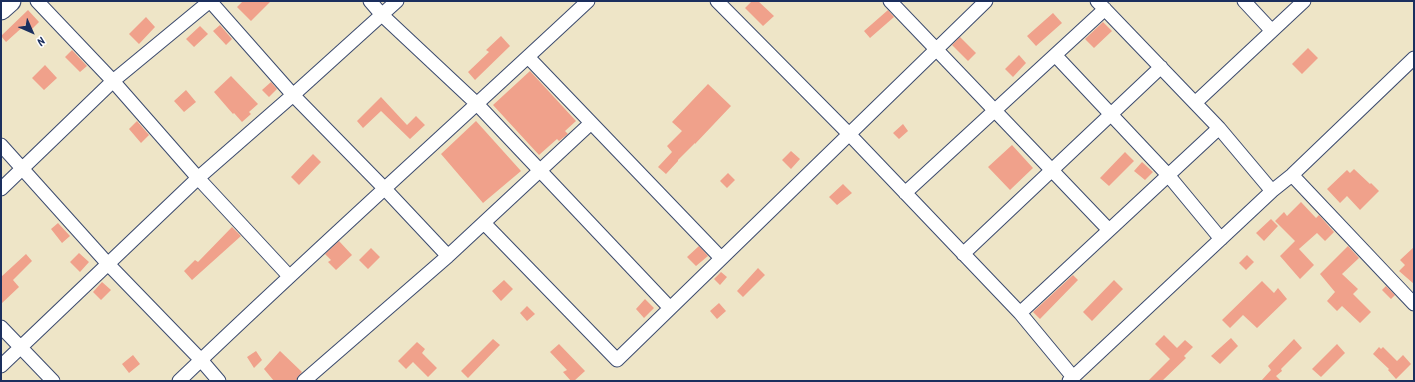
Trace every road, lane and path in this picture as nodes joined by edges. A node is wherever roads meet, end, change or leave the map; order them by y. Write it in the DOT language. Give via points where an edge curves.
graph roads {
  1 [pos="10,1"];
  2 [pos="37,1"];
  3 [pos="210,1"];
  4 [pos="370,1"];
  5 [pos="396,1"];
  6 [pos="588,1"];
  7 [pos="890,1"];
  8 [pos="986,1"];
  9 [pos="1244,1"];
  10 [pos="1304,1"];
  11 [pos="718,2"];
  12 [pos="1101,5"];
  13 [pos="1,9"];
  14 [pos="382,14"];
  15 [pos="1272,31"];
  16 [pos="937,49"];
  17 [pos="1055,55"];
  18 [pos="528,57"];
  19 [pos="1414,58"];
  20 [pos="1161,67"];
  21 [pos="113,80"];
  22 [pos="293,96"];
  23 [pos="1195,103"];
  24 [pos="477,104"];
  25 [pos="995,110"];
  26 [pos="1111,114"];
  27 [pos="591,123"];
  28 [pos="1219,128"];
  29 [pos="849,134"];
  30 [pos="1,145"];
  31 [pos="23,168"];
  32 [pos="1052,170"];
  33 [pos="540,171"];
  34 [pos="1168,175"];
  35 [pos="1292,175"];
  36 [pos="198,178"];
  37 [pos="1,189"];
  38 [pos="385,189"];
  39 [pos="1272,191"];
  40 [pos="905,193"];
  41 [pos="484,223"];
  42 [pos="1109,230"];
  43 [pos="1221,239"];
  44 [pos="963,254"];
  45 [pos="448,256"];
  46 [pos="721,258"];
  47 [pos="108,264"];
  48 [pos="289,276"];
  49 [pos="1414,304"];
  50 [pos="670,308"];
  51 [pos="1020,313"];
  52 [pos="1,327"];
  53 [pos="20,347"];
  54 [pos="201,360"];
  55 [pos="1,366"];
  56 [pos="1071,379"];
  57 [pos="53,381"];
  58 [pos="179,381"];
  59 [pos="219,381"];
  60 [pos="304,381"];
  1 -- 13 [label="main road"];
  2 -- 21 [label="street"];
  3 -- 21 [label="street"];
  3 -- 22 [label="street"];
  4 -- 14 [label="street"];
  5 -- 14 [label="street"];
  6 -- 18 [label="street"];
  7 -- 16 [label="street"];
  8 -- 16 [label="street"];
  9 -- 15 [label="street"];
  10 -- 15 [label="street"];
  11 -- 29 [label="street"];
  12 -- 17 [label="street"];
  12 -- 20 [label="street"];
  14 -- 22 [label="street"];
  14 -- 24 [label="street"];
  15 -- 23 [label="street"];
  16 -- 25 [label="street"];
  16 -- 29 [label="street"];
  17 -- 25 [label="street"];
  17 -- 26 [label="street"];
  18 -- 24 [label="street"];
  18 -- 27 [label="street"];
  19 -- 35 [label="street"];
  20 -- 23 [label="street"];
  20 -- 26 [label="street"];
  21 -- 31 [label="street"];
  21 -- 36 [label="street"];
  22 -- 36 [label="street"];
  22 -- 38 [label="street"];
  23 -- 28 [label="street"];
  24 -- 33 [label="street"];
  24 -- 38 [label="street"];
  25 -- 32 [label="street"];
  25 -- 40 [label="street"];
  26 -- 32 [label="street"];
  26 -- 34 [label="street"];
  27 -- 33 [label="street"];
  27 -- 46 [label="street"];
  28 -- 34 [label="street"];
  28 -- 39 [label="street"];
  29 -- 40 [label="street"];
  29 -- 46 [label="street"];
  30 -- 31 [label="street"];
  31 -- 37 [label="street"];
  31 -- 47 [label="street"];
  32 -- 42 [label="street"];
  32 -- 44 [label="street"];
  33 -- 41 [label="street"];
  33 -- 50 [label="street"];
  34 -- 42 [label="street"];
  34 -- 43 [label="street"];
  35 -- 39 [label="street"];
  35 -- 49 [label="street"];
  36 -- 47 [label="street"];
  36 -- 48 [label="street"];
  38 -- 45 [label="street"];
  38 -- 48 [label="street"];
  39 -- 43 [label="street"];
  40 -- 44 [label="street"];
  41 -- 45 [label="street"];
  41 -- 50 [label="street" via="617,360"];
  42 -- 51 [label="street"];
  43 -- 56 [label="street"];
  44 -- 51 [label="street"];
  45 -- 60 [label="street"];
  46 -- 50 [label="street"];
  47 -- 53 [label="street"];
  47 -- 54 [label="street"];
  48 -- 54 [label="street"];
  51 -- 56 [label="street"];
  52 -- 53 [label="street"];
  53 -- 55 [label="street"];
  53 -- 57 [label="street"];
  54 -- 58 [label="street"];
  54 -- 59 [label="street"];
}
